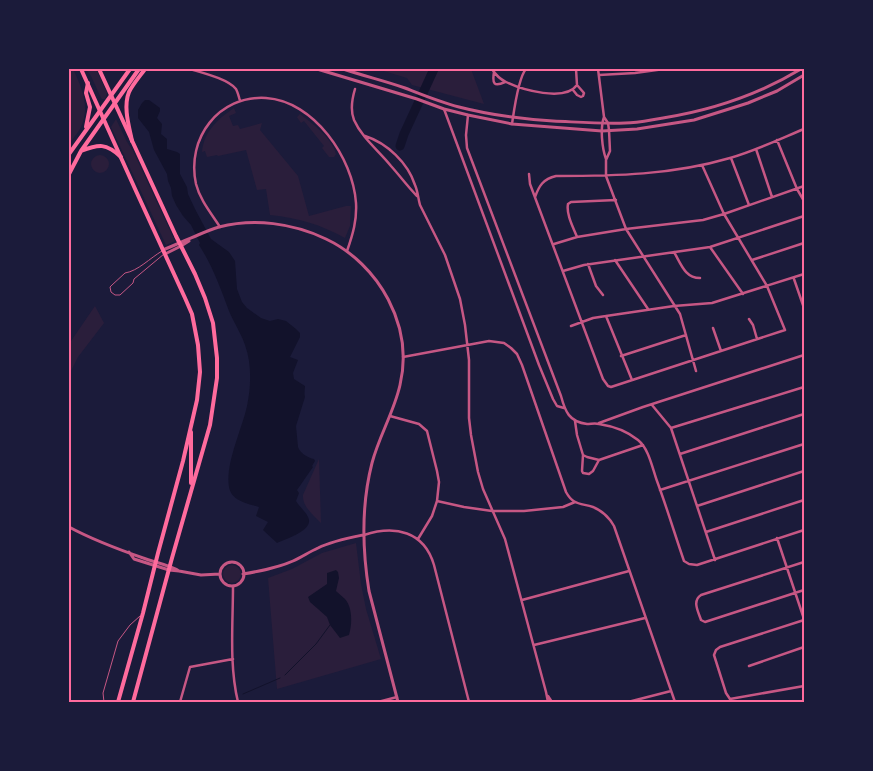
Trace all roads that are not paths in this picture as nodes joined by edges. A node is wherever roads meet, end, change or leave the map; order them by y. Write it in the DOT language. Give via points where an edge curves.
graph roads {
  1 [pos="81,69"];
  2 [pos="99,69"];
  3 [pos="130,69"];
  4 [pos="139,69"];
  5 [pos="145,69"];
  6 [pos="190,69"];
  7 [pos="317,69"];
  8 [pos="343,69"];
  9 [pos="492,69"];
  10 [pos="524,69"];
  11 [pos="576,69"];
  12 [pos="598,69"];
  13 [pos="664,69"];
  14 [pos="802,69"];
  15 [pos="635,71"];
  16 [pos="494,72"];
  17 [pos="599,75"];
  18 [pos="804,75"];
  19 [pos="133,77"];
  20 [pos="505,82"];
  21 [pos="88,83"];
  22 [pos="577,85"];
  23 [pos="518,86"];
  24 [pos="354,89"];
  25 [pos="573,90"];
  26 [pos="111,96"];
  27 [pos="426,97"];
  28 [pos="240,101"];
  29 [pos="424,102"];
  30 [pos="114,103"];
  31 [pos="444,109"];
  32 [pos="100,110"];
  33 [pos="468,115"];
  34 [pos="604,117"];
  35 [pos="104,118"];
  36 [pos="513,118"];
  37 [pos="602,123"];
  38 [pos="608,123"];
  39 [pos="512,124"];
  40 [pos="804,128"];
  41 [pos="609,130"];
  42 [pos="84,131"];
  43 [pos="602,131"];
  44 [pos="365,136"];
  45 [pos="132,140"];
  46 [pos="777,140"];
  47 [pos="756,149"];
  48 [pos="80,151"];
  49 [pos="69,154"];
  50 [pos="121,157"];
  51 [pos="731,158"];
  52 [pos="606,160"];
  53 [pos="702,165"];
  54 [pos="69,174"];
  55 [pos="529,174"];
  56 [pos="606,176"];
  57 [pos="804,186"];
  58 [pos="797,189"];
  59 [pos="417,196"];
  60 [pos="535,197"];
  61 [pos="772,197"];
  62 [pos="616,200"];
  63 [pos="804,201"];
  64 [pos="749,205"];
  65 [pos="724,214"];
  66 [pos="804,216"];
  67 [pos="220,227"];
  68 [pos="626,229"];
  69 [pos="577,236"];
  70 [pos="738,237"];
  71 [pos="804,243"];
  72 [pos="180,244"];
  73 [pos="553,244"];
  74 [pos="710,247"];
  75 [pos="346,251"];
  76 [pos="164,252"];
  77 [pos="674,252"];
  78 [pos="643,257"];
  79 [pos="615,260"];
  80 [pos="752,260"];
  81 [pos="588,264"];
  82 [pos="563,271"];
  83 [pos="804,274"];
  84 [pos="700,278"];
  85 [pos="794,278"];
  86 [pos="518,281"];
  87 [pos="510,284"];
  88 [pos="767,286"];
  89 [pos="743,294"];
  90 [pos="602,295"];
  91 [pos="674,306"];
  92 [pos="804,308"];
  93 [pos="648,309"];
  94 [pos="606,316"];
  95 [pos="748,319"];
  96 [pos="582,322"];
  97 [pos="571,326"];
  98 [pos="714,328"];
  99 [pos="686,335"];
  100 [pos="757,339"];
  101 [pos="468,345"];
  102 [pos="721,351"];
  103 [pos="804,355"];
  104 [pos="621,356"];
  105 [pos="403,357"];
  106 [pos="693,360"];
  107 [pos="696,371"];
  108 [pos="632,380"];
  109 [pos="804,387"];
  110 [pos="652,405"];
  111 [pos="564,408"];
  112 [pos="804,414"];
  113 [pos="390,416"];
  114 [pos="575,421"];
  115 [pos="598,424"];
  116 [pos="191,426"];
  117 [pos="671,428"];
  118 [pos="804,444"];
  119 [pos="643,445"];
  120 [pos="680,454"];
  121 [pos="584,455"];
  122 [pos="599,460"];
  123 [pos="804,471"];
  124 [pos="689,480"];
  125 [pos="191,488"];
  126 [pos="660,490"];
  127 [pos="804,500"];
  128 [pos="437,501"];
  129 [pos="575,502"];
  130 [pos="698,506"];
  131 [pos="492,510"];
  132 [pos="69,527"];
  133 [pos="804,530"];
  134 [pos="706,532"];
  135 [pos="363,535"];
  136 [pos="778,538"];
  137 [pos="418,539"];
  138 [pos="715,560"];
  139 [pos="804,562"];
  140 [pos="155,564"];
  141 [pos="169,568"];
  142 [pos="787,568"];
  143 [pos="629,571"];
  144 [pos="220,574"];
  145 [pos="244,574"];
  146 [pos="233,586"];
  147 [pos="804,590"];
  148 [pos="796,593"];
  149 [pos="522,600"];
  150 [pos="143,613"];
  151 [pos="645,618"];
  152 [pos="804,620"];
  153 [pos="534,645"];
  154 [pos="804,648"];
  155 [pos="233,659"];
  156 [pos="749,666"];
  157 [pos="804,686"];
  158 [pos="671,691"];
  159 [pos="546,692"];
  160 [pos="397,697"];
  161 [pos="104,702"];
  162 [pos="118,702"];
  163 [pos="133,702"];
  164 [pos="180,702"];
  165 [pos="238,702"];
  166 [pos="378,702"];
  167 [pos="398,702"];
  168 [pos="469,702"];
  169 [pos="548,702"];
  170 [pos="552,702"];
  171 [pos="628,702"];
  172 [pos="675,702"];
  1 -- 21 [label="main road"];
  2 -- 26 [label="main road"];
  3 -- 26 [label="main road"];
  4 -- 19 [label="main road"];
  5 -- 19 [label="main road"];
  5 -- 45 [label="main road" via="127,98"];
  6 -- 28 [label="street" via="235,88"];
  7 -- 29 [label="street"];
  8 -- 27 [label="street"];
  9 -- 16 [label="street"];
  10 -- 23 [label="street"];
  11 -- 22 [label="street"];
  12 -- 17 [label="street"];
  13 -- 15 [label="street"];
  14 -- 38 [label="street" via="722,105 693,113"];
  15 -- 17 [label="street"];
  16 -- 20 [label="street"];
  16 -- 20 [label="street" via="496,85"];
  17 -- 34 [label="street"];
  18 -- 41 [label="street" via="777,91 701,118 637,129"];
  19 -- 30 [label="main road"];
  20 -- 23 [label="street"];
  21 -- 32 [label="main road"];
  21 -- 42 [label="main road" via="86,93 90,110"];
  22 -- 25 [label="street"];
  22 -- 25 [label="street" via="584,92 583,96 577,96"];
  23 -- 25 [label="street" via="547,94"];
  23 -- 36 [label="street"];
  24 -- 44 [label="street" via="351,106 354,119"];
  26 -- 30 [label="main road"];
  26 -- 32 [label="main road"];
  27 -- 29 [label="street"];
  27 -- 36 [label="street"];
  28 -- 67 [label="street" via="209,122 194,158 199,193"];
  28 -- 75 [label="street" via="267,98 287,103 316,121 330,137 348,167 356,202 354,232"];
  29 -- 31 [label="street"];
  30 -- 35 [label="main road"];
  30 -- 45 [label="main road"];
  31 -- 33 [label="street"];
  31 -- 87 [label="street"];
  32 -- 35 [label="main road"];
  32 -- 42 [label="main road"];
  33 -- 39 [label="street"];
  33 -- 86 [label="street" via="467,148"];
  34 -- 37 [label="street"];
  34 -- 38 [label="street"];
  35 -- 48 [label="main road"];
  35 -- 50 [label="main road"];
  36 -- 37 [label="street"];
  36 -- 39 [label="street"];
  37 -- 38 [label="street"];
  37 -- 43 [label="street"];
  38 -- 41 [label="street"];
  39 -- 43 [label="street"];
  40 -- 46 [label="street"];
  41 -- 43 [label="street"];
  41 -- 52 [label="street" via="610,151"];
  42 -- 49 [label="main road"];
  43 -- 52 [label="street"];
  44 -- 59 [label="street"];
  44 -- 59 [label="street" via="398,157 412,177"];
  45 -- 72 [label="main road"];
  46 -- 47 [label="street"];
  46 -- 58 [label="street"];
  47 -- 51 [label="street"];
  47 -- 61 [label="street"];
  48 -- 50 [label="main road" via="103,145"];
  48 -- 54 [label="main road"];
  50 -- 76 [label="main road"];
  51 -- 53 [label="street"];
  51 -- 64 [label="street"];
  52 -- 56 [label="street"];
  53 -- 56 [label="street" via="643,175"];
  53 -- 65 [label="street"];
  55 -- 60 [label="street"];
  56 -- 60 [label="street" via="550,177 540,185"];
  56 -- 62 [label="street"];
  57 -- 58 [label="street"];
  58 -- 61 [label="street"];
  58 -- 63 [label="street"];
  59 -- 101 [label="street" via="452,274 463,311"];
  60 -- 73 [label="street"];
  61 -- 64 [label="street"];
  62 -- 68 [label="street"];
  62 -- 69 [label="street" via="568,204"];
  64 -- 65 [label="street"];
  65 -- 68 [label="street" via="691,222"];
  65 -- 70 [label="street"];
  66 -- 70 [label="street"];
  67 -- 72 [label="street"];
  67 -- 75 [label="street" via="248,223 285,225 318,235"];
  68 -- 69 [label="street"];
  68 -- 78 [label="street"];
  69 -- 73 [label="street"];
  70 -- 74 [label="street"];
  70 -- 80 [label="street"];
  71 -- 80 [label="street"];
  72 -- 76 [label="street"];
  72 -- 125 [label="main road" via="209,310 218,358 210,425"];
  73 -- 82 [label="street"];
  74 -- 77 [label="street"];
  74 -- 89 [label="street"];
  75 -- 105 [label="street" via="369,271 384,291 400,328"];
  76 -- 76 [label="lane" via="131,273 125,273 110,287 111,292 120,295"];
  76 -- 116 [label="main road" via="192,314 198,345 200,372"];
  77 -- 78 [label="street"];
  77 -- 84 [label="street" via="686,273"];
  78 -- 79 [label="street"];
  78 -- 91 [label="street"];
  79 -- 81 [label="street"];
  79 -- 93 [label="street"];
  80 -- 88 [label="street"];
  81 -- 82 [label="street"];
  81 -- 90 [label="street"];
  82 -- 96 [label="street"];
  83 -- 85 [label="street"];
  85 -- 88 [label="street"];
  85 -- 92 [label="street"];
  86 -- 87 [label="street"];
  86 -- 111 [label="street"];
  87 -- 111 [label="street" via="553,399 557,406"];
  88 -- 89 [label="street"];
  88 -- 100 [label="street" via="785,330"];
  89 -- 91 [label="street" via="712,303"];
  91 -- 93 [label="street"];
  91 -- 99 [label="street"];
  93 -- 94 [label="street"];
  94 -- 96 [label="street"];
  94 -- 104 [label="street"];
  95 -- 100 [label="street"];
  96 -- 97 [label="street"];
  96 -- 108 [label="street" via="608,386"];
  98 -- 102 [label="street"];
  99 -- 104 [label="street"];
  99 -- 106 [label="street"];
  100 -- 102 [label="street"];
  101 -- 105 [label="street"];
  101 -- 129 [label="street" via="489,341 504,343 517,354 562,483"];
  101 -- 131 [label="street" via="471,435 478,472"];
  102 -- 106 [label="street"];
  103 -- 110 [label="street"];
  104 -- 108 [label="street"];
  105 -- 113 [label="street" via="401,382"];
  106 -- 107 [label="street"];
  106 -- 108 [label="street"];
  109 -- 117 [label="street"];
  110 -- 115 [label="street"];
  110 -- 117 [label="street"];
  111 -- 114 [label="street"];
  112 -- 120 [label="street"];
  113 -- 128 [label="street" via="419,424 427,431 438,477"];
  113 -- 135 [label="street" via="372,462"];
  114 -- 115 [label="street"];
  114 -- 121 [label="street"];
  115 -- 119 [label="street" via="626,432"];
  116 -- 125 [label="main road"];
  116 -- 140 [label="main road"];
  117 -- 120 [label="street"];
  118 -- 124 [label="street"];
  119 -- 122 [label="street"];
  119 -- 126 [label="street"];
  120 -- 124 [label="street"];
  121 -- 122 [label="street"];
  121 -- 122 [label="street" via="582,470 586,474 593,471"];
  123 -- 130 [label="street"];
  124 -- 126 [label="street"];
  124 -- 130 [label="street"];
  125 -- 141 [label="main road"];
  126 -- 138 [label="street" via="684,562 697,565"];
  127 -- 134 [label="street"];
  128 -- 131 [label="street"];
  128 -- 137 [label="street"];
  129 -- 131 [label="street" via="563,507 524,511"];
  129 -- 143 [label="street" via="603,512 610,519"];
  130 -- 134 [label="street"];
  131 -- 149 [label="street" via="502,530"];
  132 -- 140 [label="street"];
  133 -- 136 [label="street"];
  134 -- 138 [label="street"];
  135 -- 137 [label="street" via="394,530"];
  135 -- 145 [label="street" via="318,547 280,566"];
  135 -- 160 [label="street" via="369,590"];
  136 -- 138 [label="street"];
  136 -- 142 [label="street"];
  137 -- 168 [label="street" via="432,559"];
  139 -- 142 [label="street"];
  140 -- 141 [label="street"];
  140 -- 150 [label="main road"];
  141 -- 144 [label="street" via="201,575"];
  141 -- 163 [label="main road"];
  142 -- 148 [label="street"];
  142 -- 148 [label="street" via="697,597 695,602 701,620 706,622"];
  143 -- 149 [label="street"];
  143 -- 151 [label="street"];
  144 -- 145 [label="street" via="223,567 236,563"];
  144 -- 146 [label="street" via="225,584"];
  145 -- 146 [label="street"];
  146 -- 155 [label="street"];
  147 -- 148 [label="street"];
  148 -- 152 [label="street"];
  149 -- 153 [label="street"];
  150 -- 161 [label="lane" via="118,641 103,693"];
  150 -- 162 [label="main road"];
  151 -- 153 [label="street"];
  151 -- 158 [label="street"];
  152 -- 157 [label="street" via="720,647 714,655 730,699"];
  153 -- 159 [label="street"];
  154 -- 156 [label="street"];
  155 -- 164 [label="street" via="190,667"];
  155 -- 165 [label="street"];
  158 -- 171 [label="street"];
  158 -- 172 [label="street"];
  159 -- 169 [label="street"];
  159 -- 170 [label="street"];
  160 -- 166 [label="street"];
  160 -- 167 [label="street"];
}
